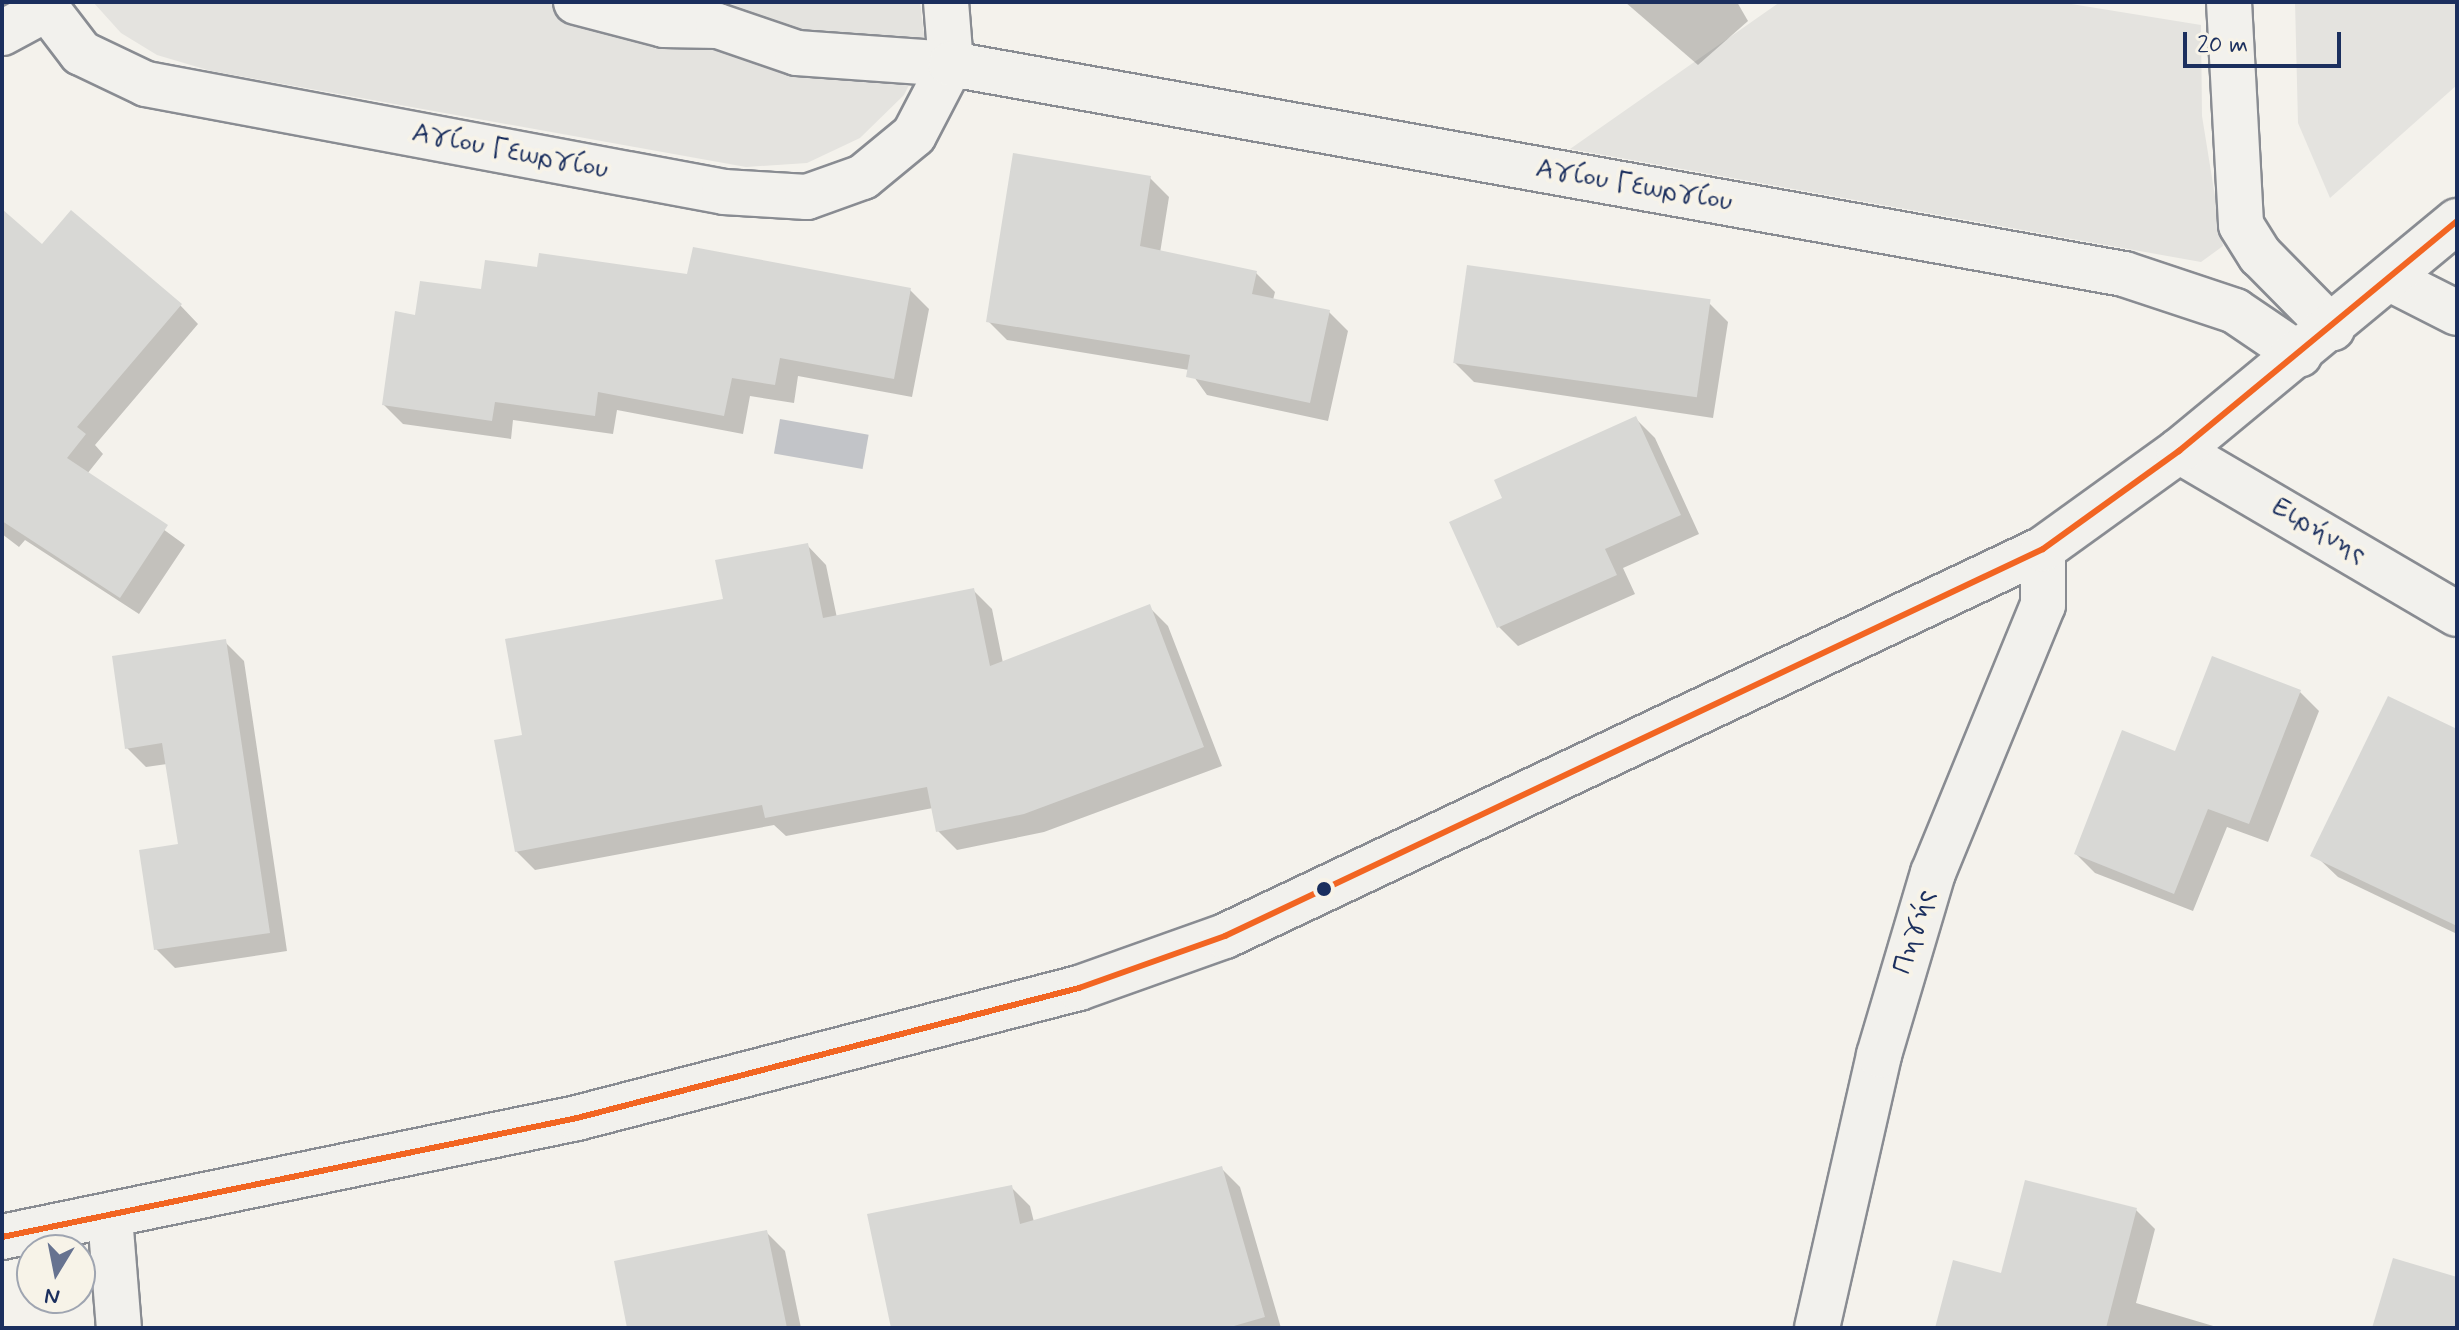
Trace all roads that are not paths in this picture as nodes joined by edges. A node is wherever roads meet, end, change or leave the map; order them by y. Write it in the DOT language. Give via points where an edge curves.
graph roads {
  1 [pos="576,2"];
  2 [pos="946,2"];
  3 [pos="2229,2"];
  4 [pos="43,6"];
  5 [pos="2,33"];
  6 [pos="951,64"];
  7 [pos="2457,221"];
  8 [pos="2390,279"];
  9 [pos="2457,313"];
  10 [pos="2316,342"];
  11 [pos="2179,451"];
  12 [pos="2043,549"];
  13 [pos="2457,614"];
  14 [pos="110,1217"];
  15 [pos="2,1237"];
  16 [pos="119,1328"];
  17 [pos="1817,1328"];
  1 -- 6 [label="street" via="664,25 718,26 797,53"];
  2 -- 6 [label="street"];
  3 -- 10 [label="street" via="2241,225"];
  4 -- 5 [label="street"];
  4 -- 6 [label="street, Αγίου Γεωργίου" via="81,53 146,84 724,192 807,197 863,177 914,135"];
  6 -- 10 [label="street, Αγίου Γεωργίου" via="2124,274"];
  7 -- 8 [label="street"];
  8 -- 9 [label="street"];
  8 -- 10 [label="street"];
  10 -- 11 [label="street"];
  11 -- 12 [label="street"];
  11 -- 13 [label="street, Ειρήνης"];
  12 -- 14 [label="street" via="1225,936 1079,988 577,1118"];
  12 -- 17 [label="street, Πηγής" via="2043,605 1943,845 1879,1055"];
  14 -- 15 [label="street"];
  14 -- 16 [label="street"];
}
